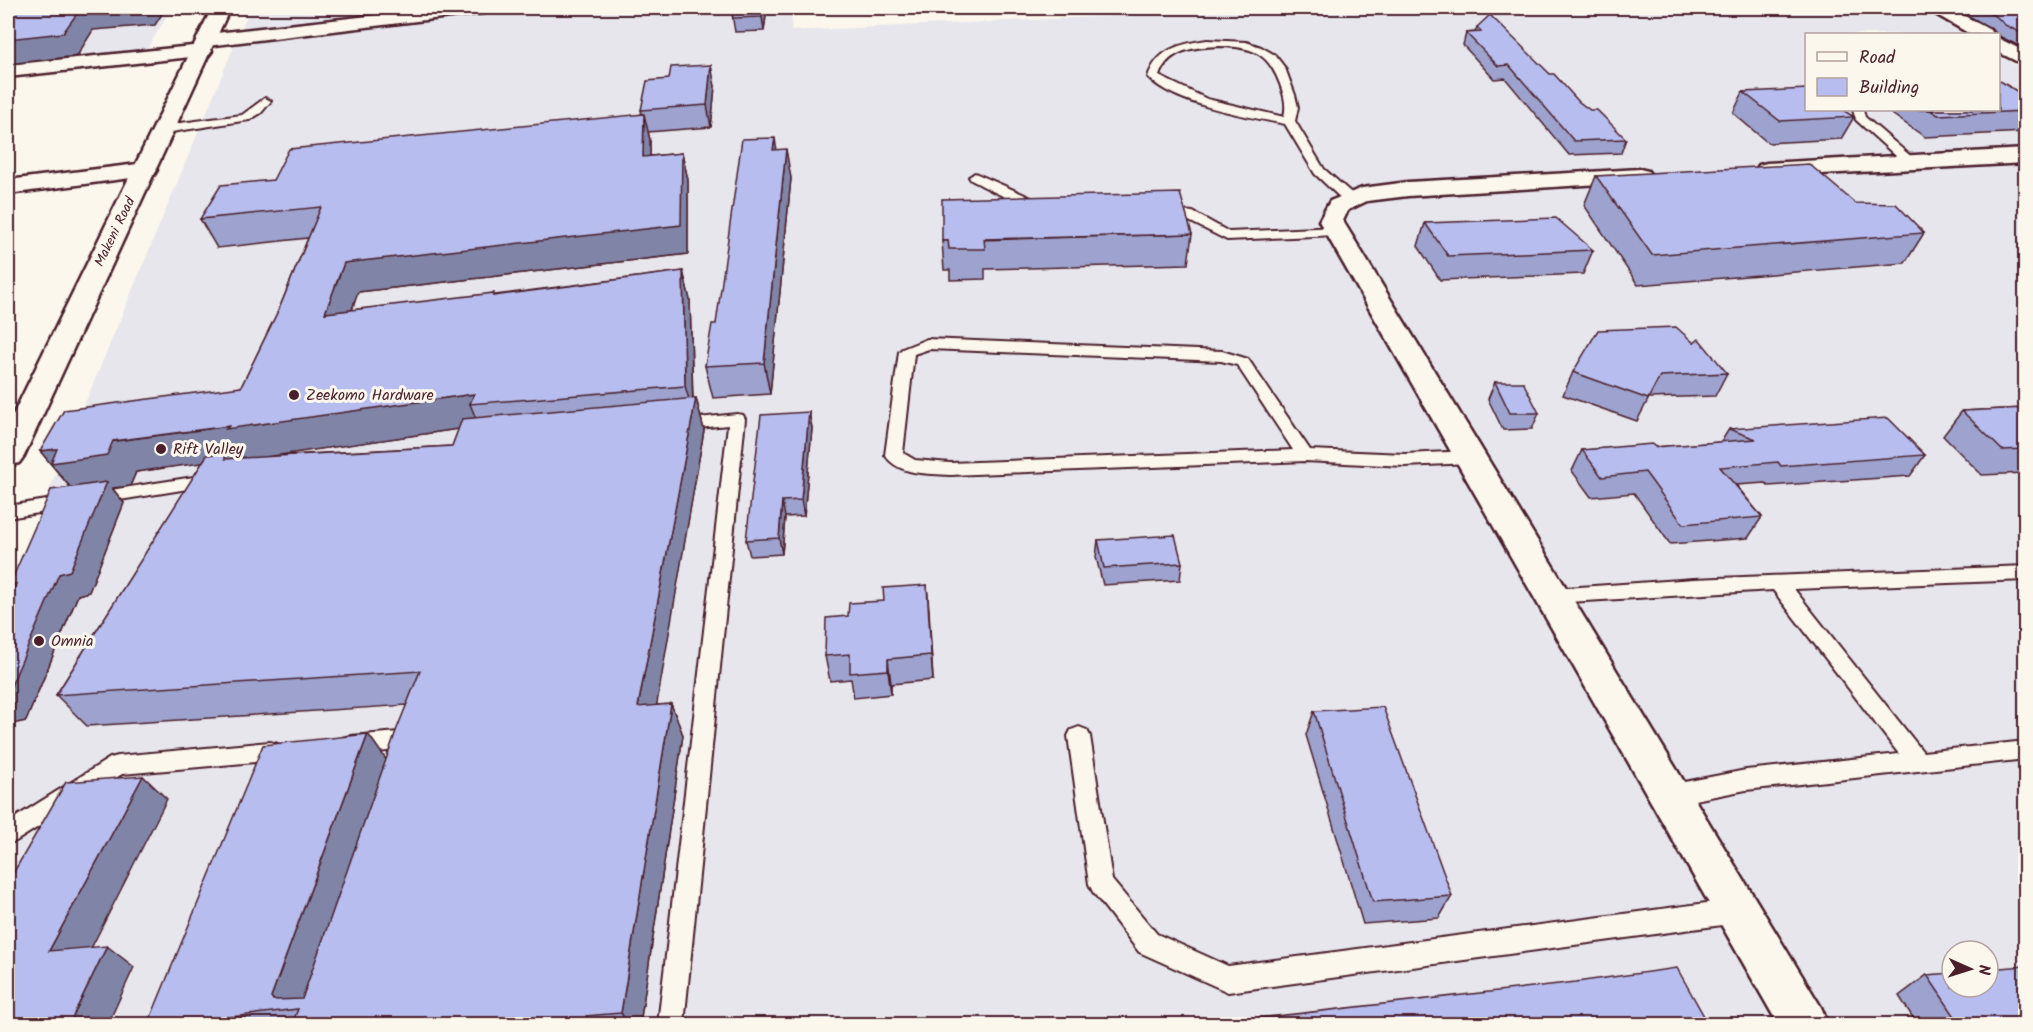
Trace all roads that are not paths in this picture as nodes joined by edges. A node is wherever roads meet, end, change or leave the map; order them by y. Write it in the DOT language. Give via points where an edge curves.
graph roads {
  1 [pos="221,8"];
  2 [pos="484,8"];
  3 [pos="1938,8"];
  4 [pos="1981,33"];
  5 [pos="204,45"];
  6 [pos="2000,45"];
  7 [pos="2025,60"];
  8 [pos="8,71"];
  9 [pos="265,101"];
  10 [pos="1858,111"];
  11 [pos="1289,121"];
  12 [pos="165,129"];
  13 [pos="2025,156"];
  14 [pos="1910,162"];
  15 [pos="146,170"];
  16 [pos="1742,171"];
  17 [pos="1670,175"];
  18 [pos="975,177"];
  19 [pos="8,187"];
  20 [pos="1351,200"];
  21 [pos="1054,205"];
  22 [pos="1143,211"];
  23 [pos="1337,231"];
  24 [pos="656,427"];
  25 [pos="1305,455"];
  26 [pos="8,456"];
  27 [pos="1470,457"];
  28 [pos="232,477"];
  29 [pos="8,512"];
  30 [pos="2025,573"];
  31 [pos="1779,584"];
  32 [pos="1551,596"];
  33 [pos="1079,736"];
  34 [pos="329,747"];
  35 [pos="294,749"];
  36 [pos="2025,750"];
  37 [pos="270,751"];
  38 [pos="1917,761"];
  39 [pos="403,763"];
  40 [pos="257,784"];
  41 [pos="1669,795"];
  42 [pos="8,834"];
  43 [pos="1737,911"];
  44 [pos="671,1024"];
  45 [pos="1804,1024"];
  1 -- 5 [label="street, Makeni Road"];
  2 -- 5 [label="street"];
  3 -- 4 [label="street"];
  5 -- 8 [label="street"];
  5 -- 12 [label="street, Makeni Road"];
  6 -- 7 [label="street"];
  9 -- 12 [label="lane" via="245,118"];
  10 -- 14 [label="lane" via="1860,118"];
  11 -- 11 [label="lane" via="1216,107 1180,92 1153,77 1157,65 1170,52 1204,42 1247,46 1267,54 1279,68 1294,105"];
  11 -- 20 [label="lane" via="1319,171"];
  12 -- 15 [label="street, Makeni Road"];
  13 -- 14 [label="street"];
  14 -- 16 [label="street"];
  15 -- 19 [label="street"];
  15 -- 26 [label="street, Makeni Road"];
  17 -- 20 [label="street" via="1408,189"];
  18 -- 21 [label="lane" via="1031,203"];
  20 -- 23 [label="street" via="1338,206 1331,221"];
  22 -- 23 [label="lane" via="1188,214 1227,236"];
  23 -- 27 [label="street"];
  24 -- 44 [label="lane" via="737,419"];
  25 -- 25 [label="lane" via="950,469 911,466 894,455 907,352 927,344 1222,356 1243,362"];
  25 -- 27 [label="lane" via="1405,460"];
  27 -- 32 [label="street"];
  28 -- 29 [label="lane"];
  30 -- 31 [label="lane"];
  31 -- 32 [label="lane"];
  31 -- 38 [label="lane"];
  32 -- 41 [label="street"];
  33 -- 43 [label="lane" via="1101,884 1148,943 1228,979"];
  34 -- 39 [label="lane" via="411,740"];
  35 -- 37 [label="lane"];
  36 -- 38 [label="lane"];
  37 -- 40 [label="lane"];
  37 -- 42 [label="lane" via="118,765"];
  38 -- 41 [label="lane" via="1746,780"];
  41 -- 43 [label="street"];
  43 -- 45 [label="street"];
}
